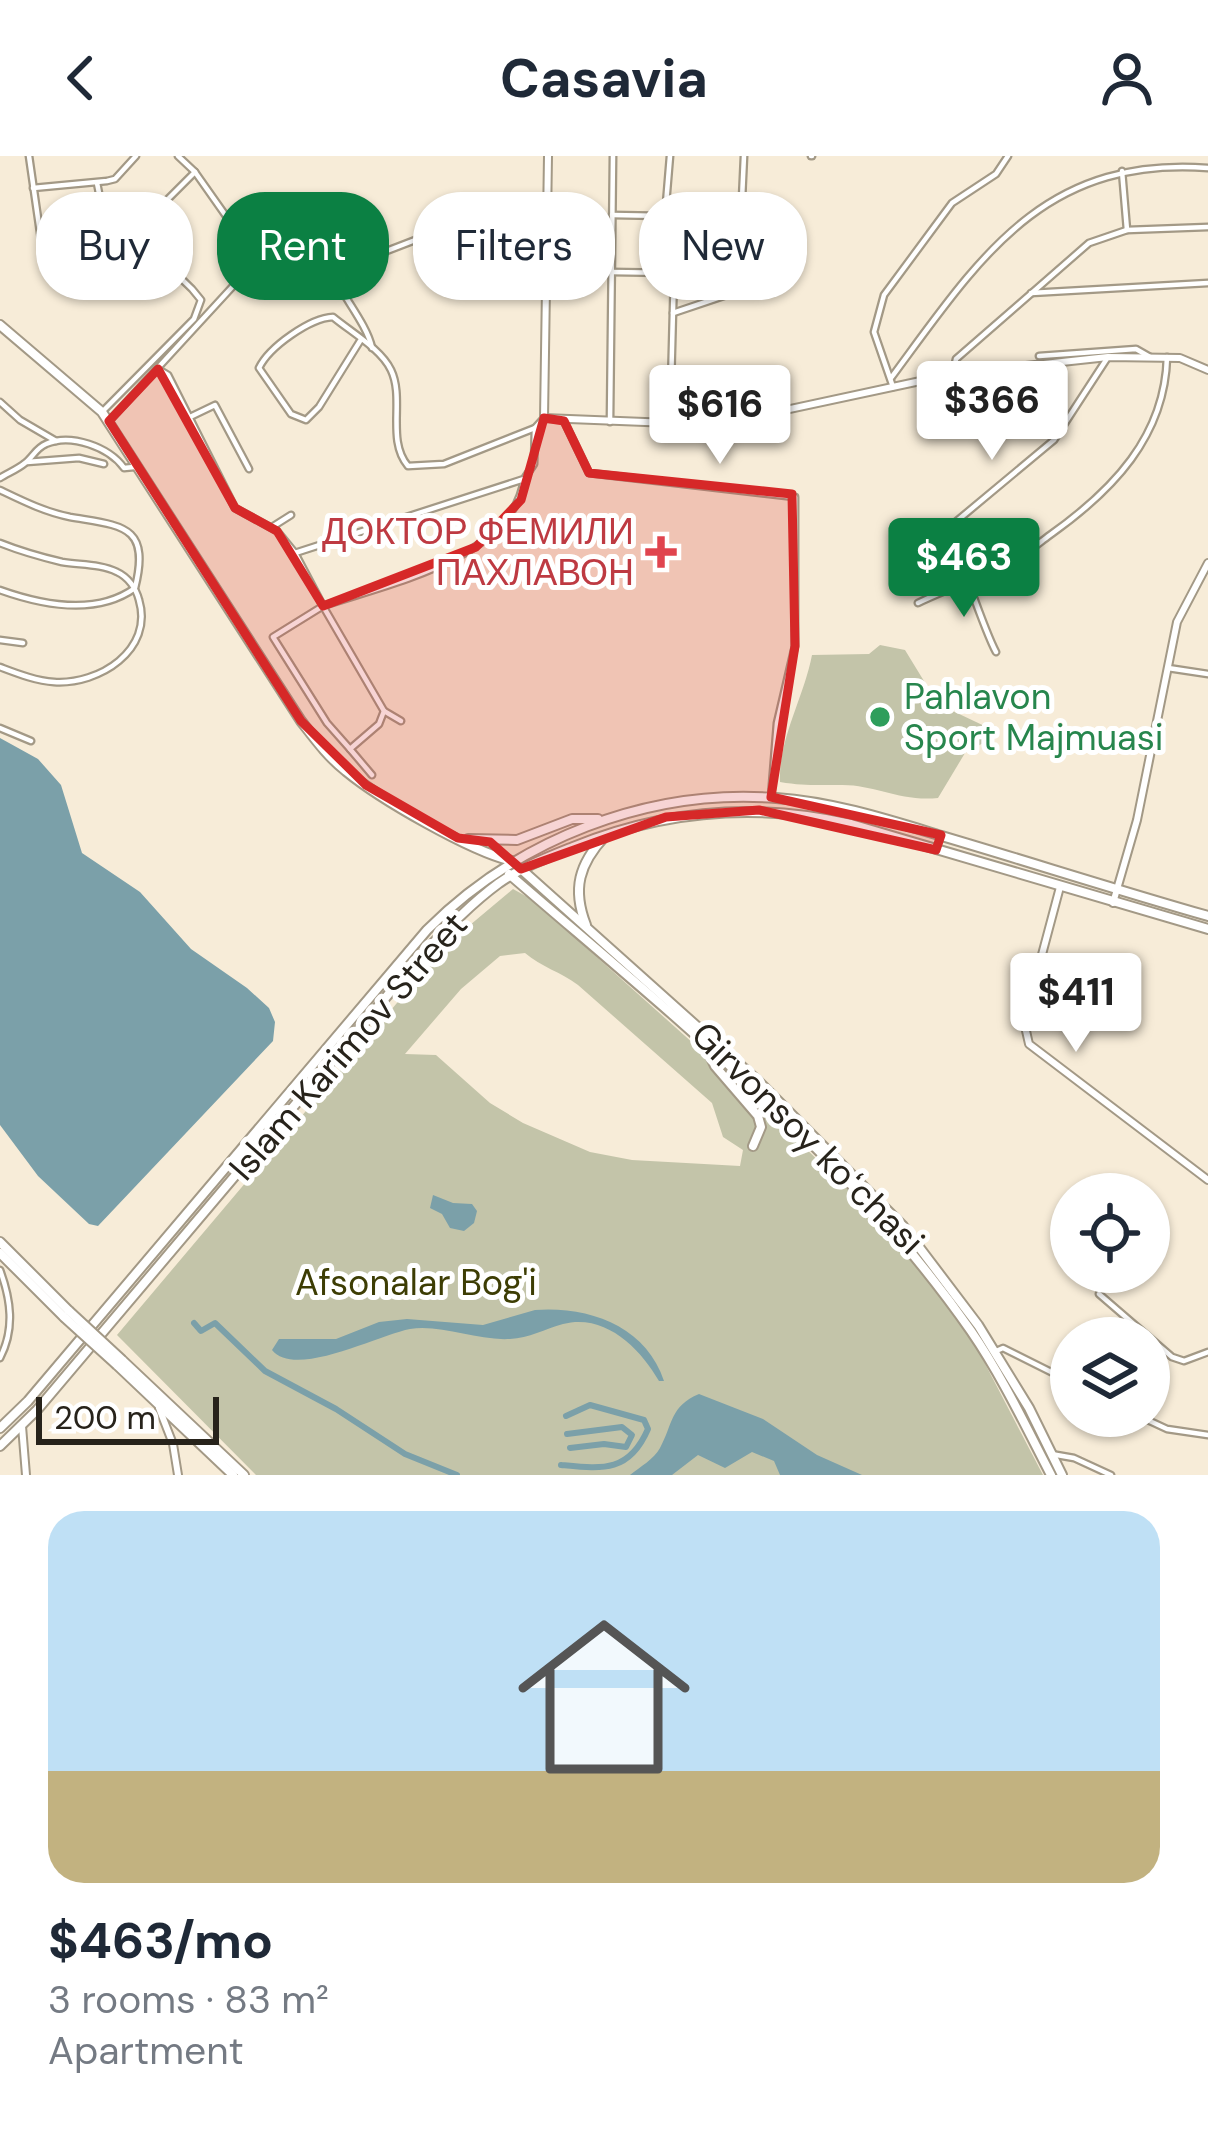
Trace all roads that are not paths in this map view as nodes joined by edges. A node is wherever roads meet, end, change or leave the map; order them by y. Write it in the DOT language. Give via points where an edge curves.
graph roads {
  1 [pos="29,156"];
  2 [pos="136,156"];
  3 [pos="178,156"];
  4 [pos="548,156"];
  5 [pos="613,156"];
  6 [pos="670,156"];
  7 [pos="744,156"];
  8 [pos="1008,156"];
  9 [pos="1192,156"];
  10 [pos="1192,166"];
  11 [pos="1208,168"];
  12 [pos="1122,171"];
  13 [pos="195,172"];
  14 [pos="98,183"];
  15 [pos="33,188"];
  16 [pos="100,192"];
  17 [pos="175,192"];
  18 [pos="547,192"];
  19 [pos="612,192"];
  20 [pos="668,192"];
  21 [pos="742,192"];
  22 [pos="36,208"];
  23 [pos="1208,227"];
  24 [pos="1127,230"];
  25 [pos="413,241"];
  26 [pos="615,272"];
  27 [pos="1208,283"];
  28 [pos="193,290"];
  29 [pos="1031,293"];
  30 [pos="544,300"];
  31 [pos="610,300"];
  32 [pos="712,300"];
  33 [pos="673,313"];
  34 [pos="0,326"];
  35 [pos="360,340"];
  36 [pos="372,348"];
  37 [pos="1039,356"];
  38 [pos="1108,357"];
  39 [pos="1150,357"];
  40 [pos="1167,357"];
  41 [pos="158,369"];
  42 [pos="1208,370"];
  43 [pos="953,374"];
  44 [pos="891,377"];
  45 [pos="892,387"];
  46 [pos="0,402"];
  47 [pos="102,412"];
  48 [pos="190,417"];
  49 [pos="544,418"];
  50 [pos="564,421"];
  51 [pos="110,422"];
  52 [pos="610,422"];
  53 [pos="670,423"];
  54 [pos="535,428"];
  55 [pos="56,441"];
  56 [pos="27,462"];
  57 [pos="104,464"];
  58 [pos="138,464"];
  59 [pos="249,469"];
  60 [pos="0,478"];
  61 [pos="524,479"];
  62 [pos="0,490"];
  63 [pos="291,515"];
  64 [pos="272,527"];
  65 [pos="0,543"];
  66 [pos="295,554"];
  67 [pos="1208,563"];
  68 [pos="970,578"];
  69 [pos="135,588"];
  70 [pos="0,590"];
  71 [pos="918,603"];
  72 [pos="323,606"];
  73 [pos="0,640"];
  74 [pos="23,643"];
  75 [pos="996,652"];
  76 [pos="0,667"];
  77 [pos="1168,668"];
  78 [pos="1208,674"];
  79 [pos="384,711"];
  80 [pos="401,721"];
  81 [pos="0,728"];
  82 [pos="31,741"];
  83 [pos="350,749"];
  84 [pos="371,776"];
  85 [pos="771,797"];
  86 [pos="606,820"];
  87 [pos="608,833"];
  88 [pos="941,836"];
  89 [pos="458,838"];
  90 [pos="936,850"];
  91 [pos="491,856"];
  92 [pos="512,861"];
  93 [pos="501,868"];
  94 [pos="521,869"];
  95 [pos="511,876"];
  96 [pos="1060,887"];
  97 [pos="1117,890"];
  98 [pos="1113,903"];
  99 [pos="1208,916"];
  100 [pos="587,927"];
  101 [pos="1208,929"];
  102 [pos="705,1046"];
  103 [pos="753,1147"];
  104 [pos="1208,1180"];
  105 [pos="853,1181"];
  106 [pos="872,1200"];
  107 [pos="0,1242"];
  108 [pos="0,1253"];
  109 [pos="0,1270"];
  110 [pos="1099,1294"];
  111 [pos="67,1314"];
  112 [pos="994,1352"];
  113 [pos="1208,1352"];
  114 [pos="0,1358"];
  115 [pos="119,1362"];
  116 [pos="1050,1372"];
  117 [pos="155,1399"];
  118 [pos="22,1426"];
  119 [pos="0,1429"];
  120 [pos="1170,1429"];
  121 [pos="1208,1435"];
  122 [pos="0,1445"];
  123 [pos="1052,1454"];
  124 [pos="26,1475"];
  125 [pos="178,1475"];
  126 [pos="233,1475"];
  127 [pos="244,1475"];
  128 [pos="1051,1475"];
  129 [pos="1062,1475"];
  130 [pos="1111,1475"];
  1 -- 15 [label="street"];
  2 -- 14 [label="street"];
  3 -- 13 [label="street"];
  4 -- 18 [label="street"];
  5 -- 19 [label="street"];
  6 -- 20 [label="street"];
  7 -- 21 [label="street"];
  8 -- 44 [label="street" via="952,203 884,295 874,332"];
  9 -- 10 [label="street"];
  10 -- 11 [label="street"];
  10 -- 12 [label="street"];
  12 -- 24 [label="street"];
  12 -- 44 [label="street" via="1063,191 1012,229"];
  13 -- 17 [label="street"];
  13 -- 41 [label="street" via="256,260"];
  14 -- 15 [label="street"];
  14 -- 16 [label="street"];
  15 -- 22 [label="street"];
  23 -- 24 [label="street"];
  24 -- 29 [label="street" via="1089,243"];
  25 -- 36 [label="street" via="332,272"];
  26 -- 33 [label="street" via="674,273"];
  27 -- 29 [label="street"];
  28 -- 47 [label="street" via="201,300 194,319"];
  29 -- 43 [label="street" via="956,359"];
  30 -- 49 [label="street"];
  31 -- 52 [label="street"];
  32 -- 33 [label="street"];
  33 -- 53 [label="street"];
  34 -- 47 [label="main road, Girvonsoy koʻchasi"];
  35 -- 35 [label="street" via="324,317 260,368 291,414 306,420"];
  35 -- 36 [label="street"];
  36 -- 54 [label="street" via="392,372 399,450 408,466 444,464"];
  37 -- 39 [label="street" via="1136,349"];
  38 -- 39 [label="street"];
  38 -- 43 [label="street"];
  38 -- 68 [label="street" via="1054,440 952,525"];
  39 -- 40 [label="street"];
  40 -- 42 [label="street"];
  40 -- 68 [label="street" via="1155,423 1112,487 1005,566"];
  41 -- 48 [label="street"];
  41 -- 51 [label="street"];
  43 -- 45 [label="street"];
  44 -- 45 [label="street"];
  45 -- 53 [label="street" via="734,421"];
  46 -- 55 [label="street"];
  47 -- 51 [label="main road, Girvonsoy koʻchasi"];
  48 -- 59 [label="street" via="217,406"];
  48 -- 64 [label="street" via="236,508"];
  49 -- 50 [label="street"];
  49 -- 54 [label="street"];
  50 -- 52 [label="street"];
  50 -- 85 [label="street" via="589,473 795,497 795,646"];
  51 -- 58 [label="main road, Girvonsoy koʻchasi"];
  52 -- 53 [label="street"];
  54 -- 61 [label="street" via="534,464"];
  55 -- 56 [label="street"];
  55 -- 58 [label="street" via="96,447 124,468"];
  56 -- 57 [label="street"];
  56 -- 60 [label="street"];
  58 -- 89 [label="main road, Girvonsoy koʻchasi" via="320,745 352,776"];
  61 -- 66 [label="street"];
  61 -- 72 [label="street" via="521,500 465,556"];
  62 -- 69 [label="street" via="42,510 123,526 140,545"];
  63 -- 64 [label="street"];
  64 -- 66 [label="street"];
  65 -- 69 [label="street" via="119,572"];
  66 -- 72 [label="street"];
  67 -- 77 [label="street" via="1177,622"];
  68 -- 71 [label="street"];
  68 -- 75 [label="street"];
  69 -- 70 [label="street" via="98,604"];
  69 -- 76 [label="street" via="141,631 116,665 50,682"];
  72 -- 79 [label="street"];
  72 -- 83 [label="street" via="273,637"];
  73 -- 74 [label="street"];
  77 -- 78 [label="street"];
  77 -- 97 [label="street"];
  79 -- 80 [label="street"];
  79 -- 83 [label="street"];
  81 -- 82 [label="street"];
  83 -- 84 [label="street"];
  85 -- 86 [label="main road, Islam Karimov Street" via="698,800"];
  85 -- 88 [label="main road, Islam Karimov Street" via="840,806"];
  86 -- 89 [label="main road" via="572,819 500,843"];
  86 -- 92 [label="main road, Islam Karimov Street"];
  87 -- 90 [label="main road, Islam Karimov Street" via="666,818 759,810 851,824"];
  87 -- 94 [label="main road, Islam Karimov Street"];
  87 -- 100 [label="main road" via="578,881"];
  88 -- 90 [label="main road"];
  88 -- 97 [label="main road, Islam Karimov Street"];
  89 -- 91 [label="main road, Girvonsoy koʻchasi"];
  90 -- 96 [label="main road, Islam Karimov Street"];
  91 -- 92 [label="main road, Girvonsoy koʻchasi"];
  91 -- 93 [label="main road, Girvonsoy koʻchasi"];
  92 -- 93 [label="main road, Islam Karimov Street"];
  92 -- 94 [label="main road, Girvonsoy koʻchasi"];
  93 -- 95 [label="main road, Girvonsoy koʻchasi"];
  93 -- 119 [label="main road, Islam Karimov Street" via="427,930"];
  94 -- 95 [label="main road, Islam Karimov Street"];
  94 -- 100 [label="main road, Girvonsoy koʻchasi"];
  95 -- 102 [label="main road, Girvonsoy koʻchasi"];
  95 -- 118 [label="main road, Islam Karimov Street" via="419,958"];
  96 -- 98 [label="main road, Islam Karimov Street"];
  96 -- 104 [label="street" via="1024,1022 1029,1044"];
  97 -- 98 [label="street"];
  97 -- 99 [label="main road, Islam Karimov Street"];
  98 -- 101 [label="main road, Islam Karimov Street"];
  100 -- 105 [label="main road, Girvonsoy koʻchasi" via="758,1081"];
  102 -- 103 [label="main road" via="758,1117"];
  102 -- 105 [label="main road, Girvonsoy koʻchasi"];
  105 -- 106 [label="main road, Girvonsoy koʻchasi"];
  106 -- 112 [label="main road, Girvonsoy koʻchasi" via="936,1267"];
  106 -- 128 [label="main road, Girvonsoy koʻchasi" via="971,1331"];
  107 -- 111 [label="main road"];
  108 -- 111 [label="main road"];
  109 -- 114 [label="street" via="11,1315"];
  110 -- 113 [label="street" via="1172,1357"];
  111 -- 115 [label="main road, bridge"];
  112 -- 116 [label="street" via="1003,1348"];
  112 -- 123 [label="main road, Girvonsoy koʻchasi"];
  115 -- 117 [label="main road"];
  115 -- 127 [label="main road"];
  117 -- 125 [label="street"];
  117 -- 126 [label="main road"];
  118 -- 122 [label="main road, Islam Karimov Street"];
  118 -- 124 [label="street"];
  120 -- 121 [label="street"];
  123 -- 129 [label="main road, Girvonsoy koʻchasi"];
  123 -- 130 [label="street"];
}
